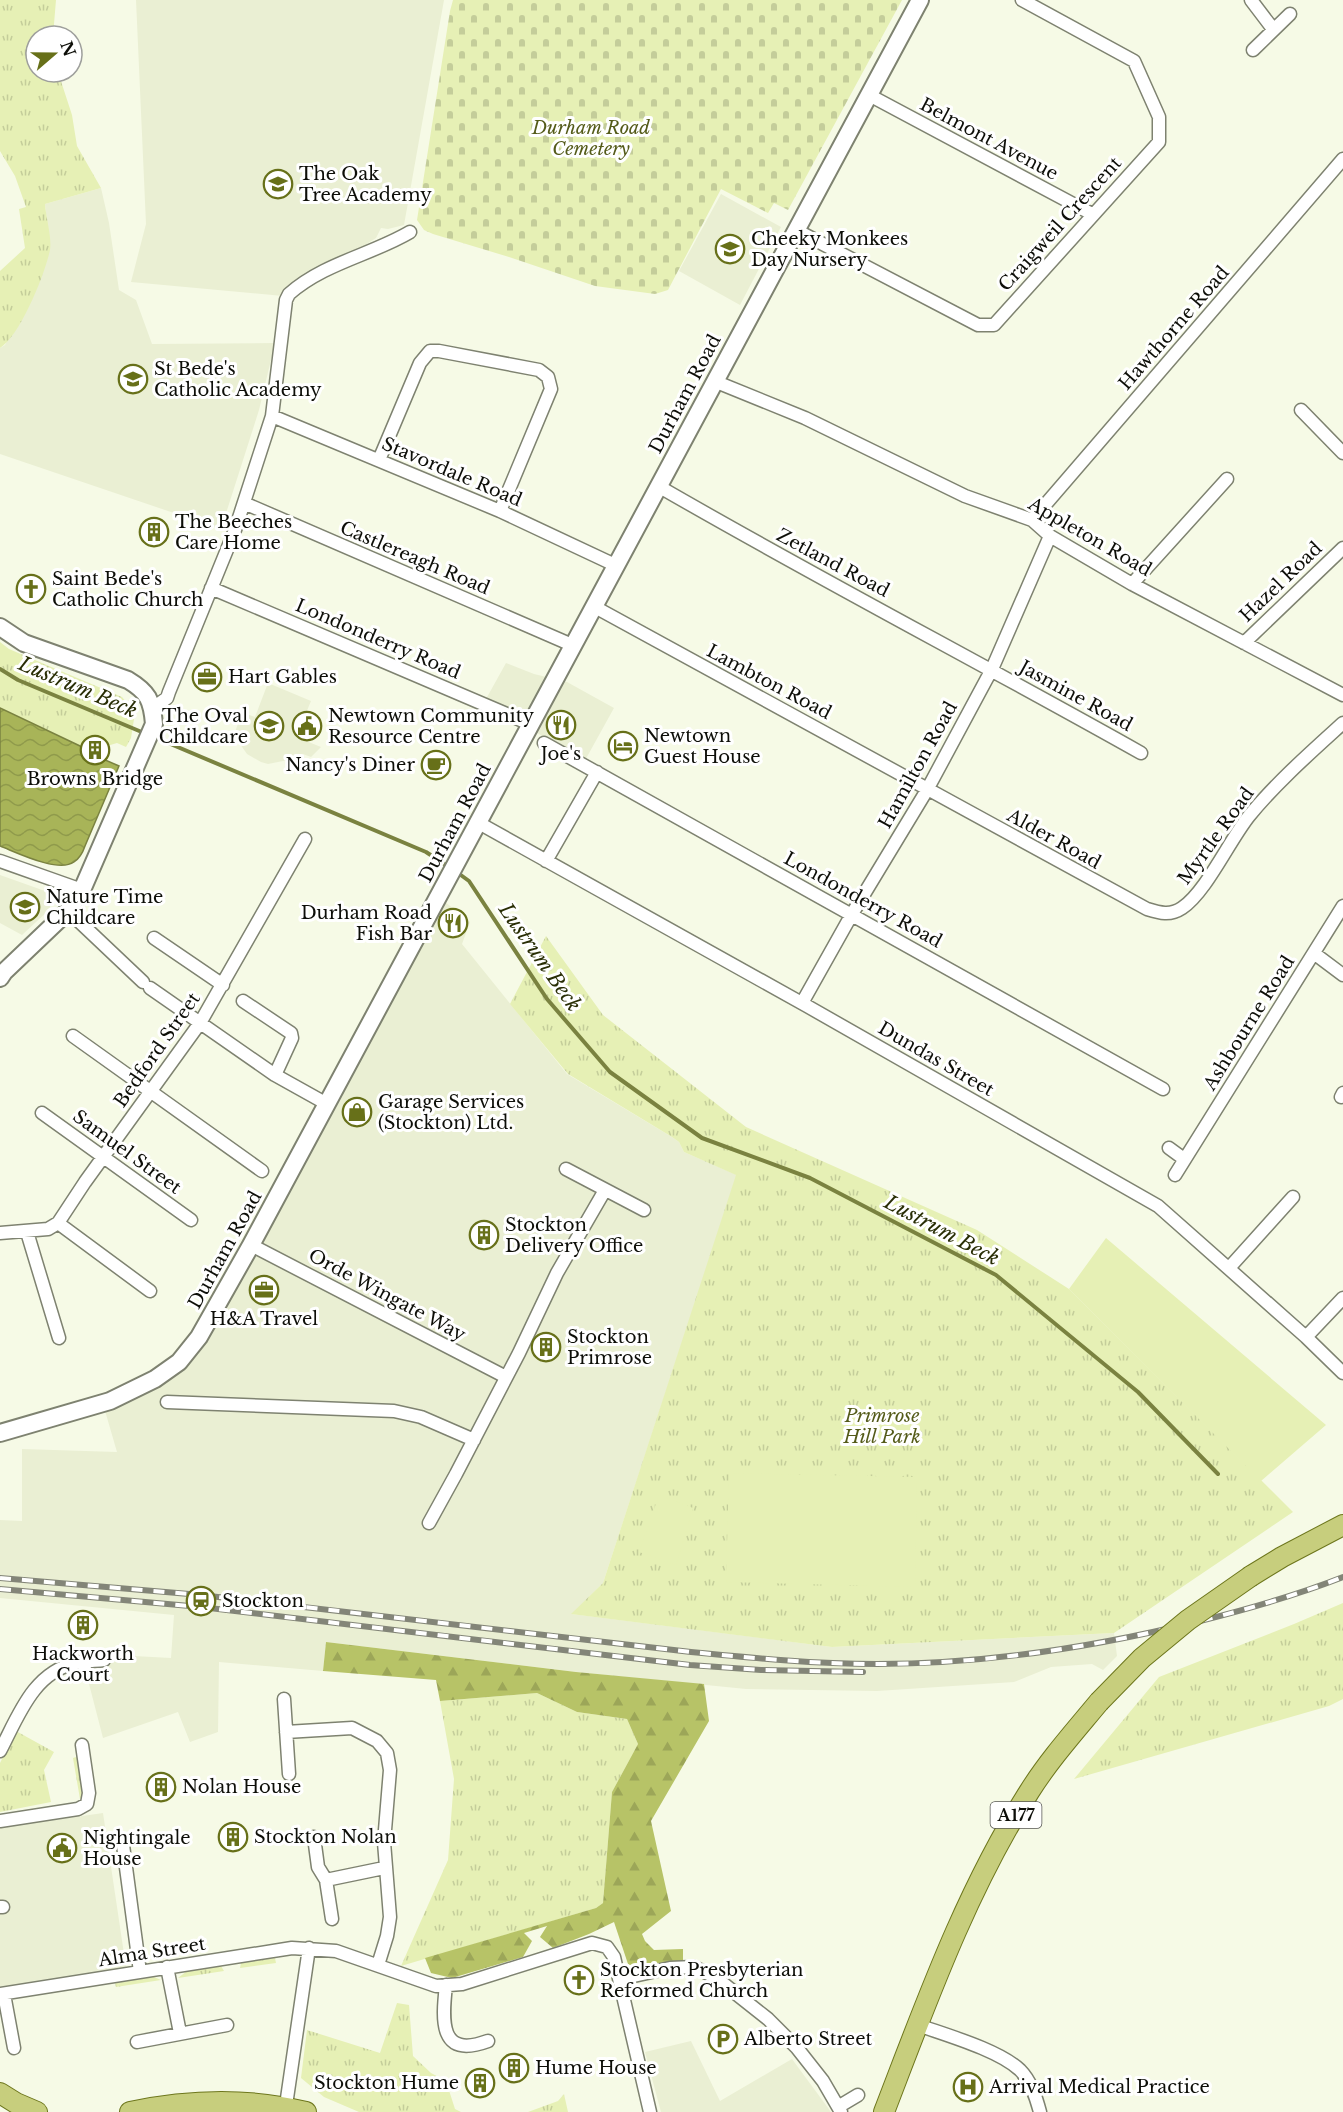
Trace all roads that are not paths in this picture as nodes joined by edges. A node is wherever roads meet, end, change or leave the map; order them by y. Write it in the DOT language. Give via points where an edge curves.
graph roads {
  1 [pos="920,0"];
  2 [pos="1022,0"];
  3 [pos="1251,0"];
  4 [pos="1290,14"];
  5 [pos="1274,29"];
  6 [pos="1253,50"];
  7 [pos="868,95"];
  8 [pos="1343,159"];
  9 [pos="1092,214"];
  10 [pos="796,230"];
  11 [pos="410,232"];
  12 [pos="714,381"];
  13 [pos="1301,410"];
  14 [pos="272,417"];
  15 [pos="1343,453"];
  16 [pos="379,460"];
  17 [pos="1227,479"];
  18 [pos="658,486"];
  19 [pos="244,503"];
  20 [pos="500,511"];
  21 [pos="1032,520"];
  22 [pos="1050,536"];
  23 [pos="1343,548"];
  24 [pos="615,565"];
  25 [pos="1132,584"];
  26 [pos="211,588"];
  27 [pos="593,606"];
  28 [pos="0,627"];
  29 [pos="1244,643"];
  30 [pos="572,645"];
  31 [pos="992,669"];
  32 [pos="1343,695"];
  33 [pos="153,716"];
  34 [pos="1343,723"];
  35 [pos="530,724"];
  36 [pos="544,743"];
  37 [pos="1141,753"];
  38 [pos="597,772"];
  39 [pos="927,790"];
  40 [pos="477,822"];
  41 [pos="305,839"];
  42 [pos="0,861"];
  43 [pos="546,861"];
  44 [pos="82,890"];
  45 [pos="1343,906"];
  46 [pos="68,911"];
  47 [pos="852,914"];
  48 [pos="1167,914"];
  49 [pos="154,938"];
  50 [pos="1315,954"];
  51 [pos="1343,975"];
  52 [pos="0,978"];
  53 [pos="223,985"];
  54 [pos="243,1001"];
  55 [pos="802,1003"];
  56 [pos="200,1023"];
  57 [pos="73,1036"];
  58 [pos="275,1075"];
  59 [pos="1163,1089"];
  60 [pos="151,1090"];
  61 [pos="327,1104"];
  62 [pos="42,1113"];
  63 [pos="1168,1148"];
  64 [pos="103,1158"];
  65 [pos="1184,1159"];
  66 [pos="566,1169"];
  67 [pos="262,1171"];
  68 [pos="1175,1175"];
  69 [pos="605,1190"];
  70 [pos="1293,1197"];
  71 [pos="644,1210"];
  72 [pos="191,1220"];
  73 [pos="58,1223"];
  74 [pos="27,1232"];
  75 [pos="0,1233"];
  76 [pos="251,1245"];
  77 [pos="1229,1268"];
  78 [pos="150,1291"];
  79 [pos="1343,1298"];
  80 [pos="1306,1337"];
  81 [pos="59,1338"];
  82 [pos="1343,1373"];
  83 [pos="506,1377"];
  84 [pos="167,1402"];
  85 [pos="0,1434"];
  86 [pos="474,1440"];
  87 [pos="429,1522"];
  88 [pos="1343,1525"];
  89 [pos="104,1660"];
  90 [pos="284,1699"];
  91 [pos="286,1732"];
  92 [pos="82,1744"];
  93 [pos="0,1751"];
  94 [pos="289,1774"];
  95 [pos="0,1821"];
  96 [pos="314,1837"];
  97 [pos="123,1845"];
  98 [pos="384,1868"];
  99 [pos="326,1880"];
  100 [pos="332,1919"];
  101 [pos="309,1948"];
  102 [pos="378,1965"];
  103 [pos="167,1967"];
  104 [pos="140,1972"];
  105 [pos="620,1979"];
  106 [pos="446,1985"];
  107 [pos="2,1994"];
  108 [pos="227,2025"];
  109 [pos="918,2025"];
  110 [pos="180,2033"];
  111 [pos="488,2041"];
  112 [pos="136,2042"];
  113 [pos="14,2048"];
  114 [pos="0,2093"];
  115 [pos="858,2095"];
  116 [pos="840,2109"];
  117 [pos="285,2110"];
  118 [pos="37,2112"];
  119 [pos="130,2112"];
  120 [pos="306,2112"];
  121 [pos="650,2112"];
  122 [pos="884,2112"];
  123 [pos="1040,2112"];
  1 -- 7 [label="street, Durham Road"];
  2 -- 9 [label="street, Craigweil Crescent" via="1134,61 1159,117 1159,142"];
  3 -- 5 [label="street"];
  4 -- 5 [label="street"];
  5 -- 6 [label="street"];
  7 -- 9 [label="street, Belmont Avenue"];
  7 -- 10 [label="street, Durham Road"];
  8 -- 21 [label="street, Hawthorne Road"];
  9 -- 10 [label="street, Craigweil Crescent" via="994,325 978,325"];
  10 -- 12 [label="street, Durham Road"];
  11 -- 14 [label="street" via="344,260 289,294"];
  12 -- 18 [label="street, Durham Road"];
  12 -- 21 [label="street, Appleton Road" via="805,418 965,496"];
  13 -- 15 [label="street"];
  14 -- 16 [label="street, Stavordale Road"];
  14 -- 19 [label="street"];
  16 -- 20 [label="street, Stavordale Road"];
  16 -- 20 [label="street" via="420,363 430,351 539,370 548,377 551,390"];
  17 -- 25 [label="street"];
  18 -- 24 [label="street, Durham Road"];
  18 -- 31 [label="street, Zetland Road"];
  19 -- 26 [label="street"];
  19 -- 30 [label="street, Castlereagh Road"];
  20 -- 24 [label="street, Stavordale Road"];
  21 -- 22 [label="street, Appleton Road"];
  22 -- 25 [label="street, Appleton Road"];
  22 -- 31 [label="street, Hamilton Road"];
  23 -- 29 [label="street, Hazel Road"];
  24 -- 27 [label="street, Durham Road"];
  25 -- 29 [label="street, Appleton Road"];
  26 -- 33 [label="street" via="166,698"];
  26 -- 35 [label="street, Londonderry Road"];
  27 -- 30 [label="street, Durham Road"];
  27 -- 39 [label="street, Lambton Road"];
  28 -- 33 [label="street" via="24,643 128,680 148,696"];
  29 -- 32 [label="street, Appleton Road"];
  30 -- 35 [label="street, Durham Road"];
  31 -- 37 [label="street, Jasmine Road"];
  31 -- 39 [label="street, Hamilton Road"];
  33 -- 44 [label="street" via="145,746"];
  34 -- 48 [label="street, Myrtle Road" via="1270,791 1194,898"];
  35 -- 40 [label="street, Durham Road"];
  36 -- 38 [label="street, Londonderry Road"];
  38 -- 43 [label="street"];
  38 -- 47 [label="street, Londonderry Road"];
  39 -- 47 [label="street, Hamilton Road"];
  39 -- 48 [label="street, Alder Road" via="1147,909"];
  40 -- 43 [label="street, Dundas Street"];
  40 -- 61 [label="street, Durham Road"];
  41 -- 53 [label="street, Bedford Street"];
  42 -- 44 [label="street"];
  43 -- 55 [label="street, Dundas Street"];
  44 -- 46 [label="street"];
  45 -- 50 [label="street, Ashbourne Road"];
  46 -- 52 [label="street"];
  46 -- 56 [label="street" via="147,985"];
  47 -- 55 [label="street, Hamilton Road"];
  47 -- 59 [label="street, Londonderry Road"];
  49 -- 53 [label="street"];
  50 -- 51 [label="street"];
  50 -- 65 [label="street, Ashbourne Road"];
  53 -- 56 [label="street, Bedford Street"];
  54 -- 58 [label="street" via="291,1033"];
  55 -- 77 [label="street, Dundas Street" via="1158,1206"];
  56 -- 58 [label="street"];
  56 -- 60 [label="street, Bedford Street"];
  57 -- 60 [label="street"];
  58 -- 61 [label="street"];
  60 -- 64 [label="street, Bedford Street"];
  60 -- 67 [label="street"];
  61 -- 76 [label="street, Durham Road"];
  62 -- 64 [label="street, Samuel Street"];
  63 -- 65 [label="street"];
  64 -- 72 [label="street, Samuel Street"];
  64 -- 73 [label="street, Bedford Street"];
  65 -- 68 [label="street, Ashbourne Road"];
  66 -- 69 [label="street"];
  69 -- 71 [label="street"];
  69 -- 83 [label="street" via="557,1273"];
  70 -- 77 [label="street"];
  73 -- 74 [label="street"];
  73 -- 78 [label="street"];
  74 -- 75 [label="street"];
  74 -- 81 [label="street"];
  76 -- 83 [label="street, Orde Wingate Way"];
  76 -- 85 [label="street, Durham Road" via="199,1337 179,1362 110,1401"];
  77 -- 80 [label="street, Dundas Street"];
  79 -- 80 [label="street"];
  80 -- 82 [label="street, Dundas Street"];
  83 -- 86 [label="street"];
  84 -- 86 [label="street" via="394,1411 421,1417"];
  86 -- 87 [label="street"];
  88 -- 109 [label="main road, A177, bridge" via="1282,1557 1188,1620 1142,1658 1099,1702 1029,1791 999,1844 952,1941"];
  89 -- 93 [label="street" via="85,1668 65,1666 31,1692"];
  90 -- 91 [label="street"];
  91 -- 94 [label="street"];
  91 -- 98 [label="street" via="352,1728 377,1741 387,1753 390,1770"];
  92 -- 95 [label="street" via="87,1804 78,1809"];
  96 -- 99 [label="street" via="318,1867"];
  97 -- 104 [label="street"];
  98 -- 99 [label="street"];
  98 -- 102 [label="street" via="390,1917"];
  99 -- 100 [label="street"];
  101 -- 102 [label="street, Alma Street" via="336,1951"];
  101 -- 103 [label="street, Alma Street"];
  101 -- 117 [label="street"];
  102 -- 106 [label="street, Alma Street" via="436,1986"];
  103 -- 104 [label="street, Alma Street"];
  103 -- 110 [label="street"];
  104 -- 107 [label="street, Alma Street"];
  105 -- 106 [label="street" via="607,1947 592,1942 462,1984"];
  105 -- 116 [label="street" via="694,1967 715,1977 797,2048"];
  105 -- 121 [label="street"];
  106 -- 111 [label="street" via="442,2017 447,2034 457,2044 472,2047"];
  107 -- 113 [label="street"];
  108 -- 110 [label="street"];
  109 -- 122 [label="main road, A177"];
  109 -- 123 [label="street" via="1002,2057 1020,2071 1036,2095"];
  110 -- 112 [label="street"];
  114 -- 118 [label="main road"];
  115 -- 116 [label="street"];
  117 -- 119 [label="main road" via="222,2102"];
  117 -- 120 [label="main road"];
}
